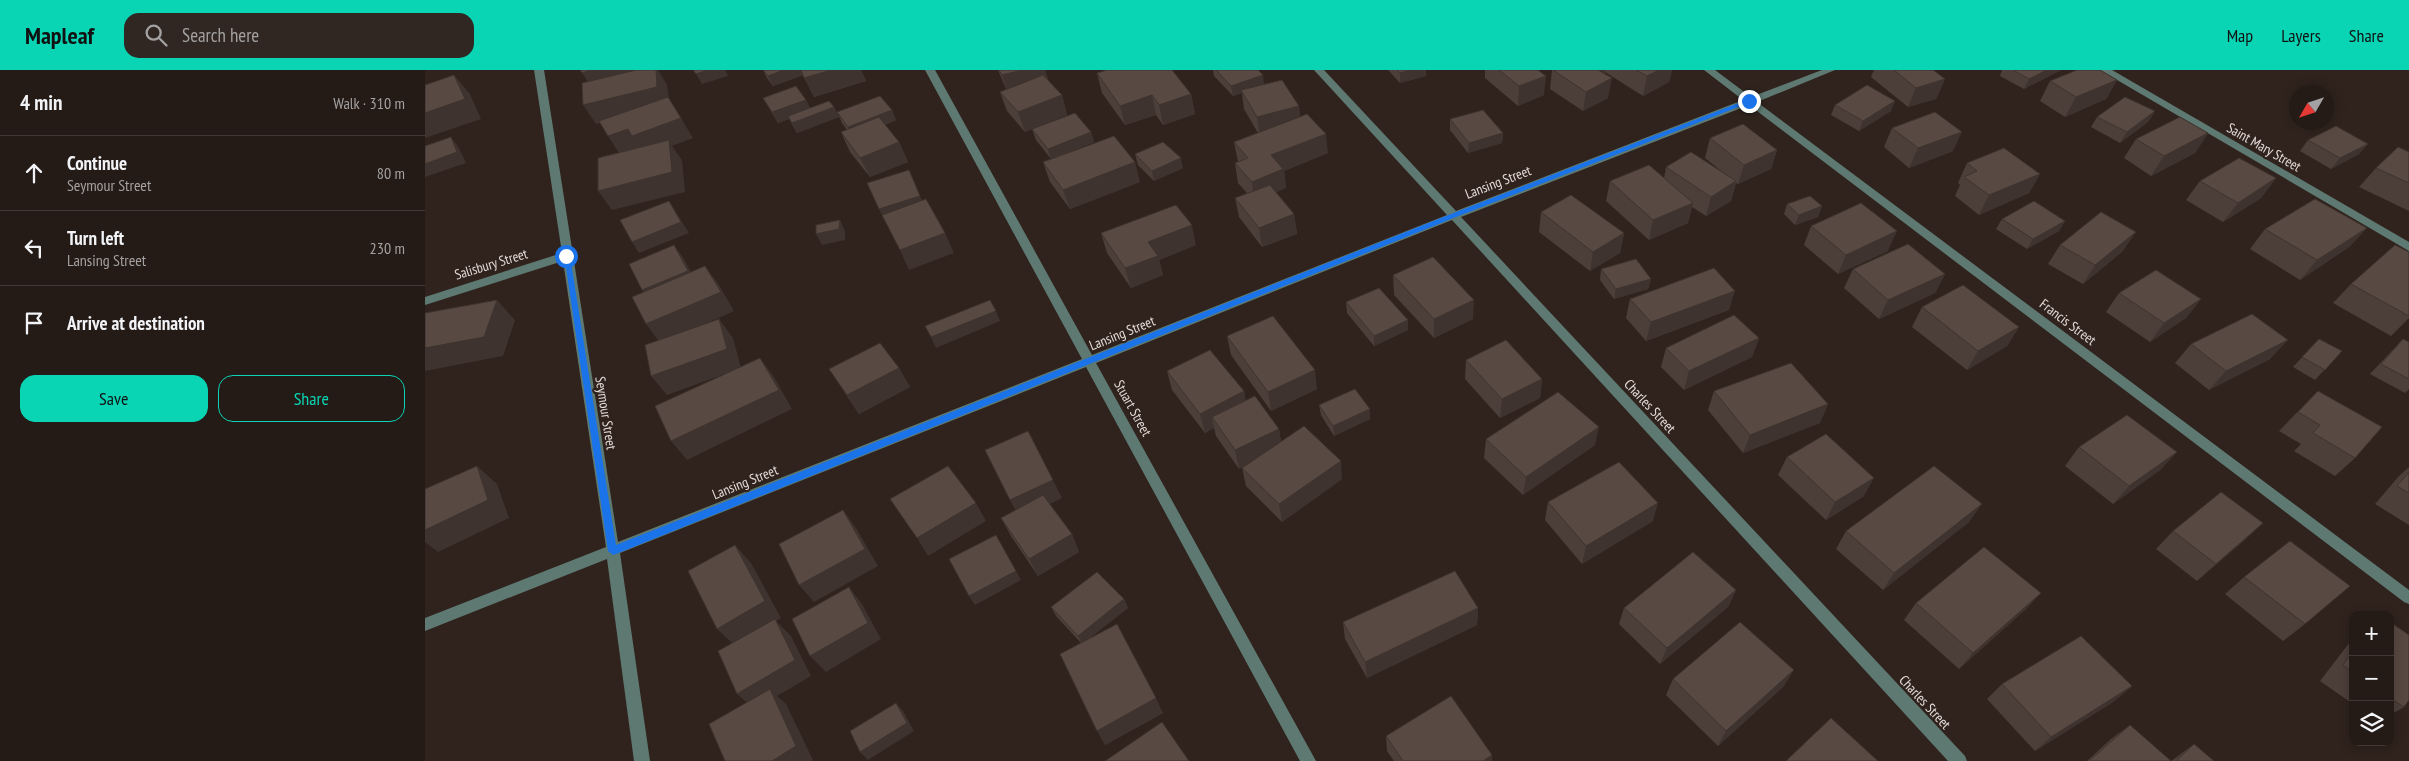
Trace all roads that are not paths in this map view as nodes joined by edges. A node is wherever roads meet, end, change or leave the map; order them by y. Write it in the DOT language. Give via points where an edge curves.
graph roads {
  1 [pos="539,70"];
  2 [pos="930,70"];
  3 [pos="1319,70"];
  4 [pos="1709,70"];
  5 [pos="1830,70"];
  6 [pos="2105,70"];
  7 [pos="1749,101"];
  8 [pos="1453,216"];
  9 [pos="2409,247"];
  10 [pos="566,256"];
  11 [pos="425,301"];
  12 [pos="1091,362"];
  13 [pos="613,551"];
  14 [pos="2409,598"];
  15 [pos="425,625"];
  16 [pos="642,761"];
  17 [pos="1308,761"];
  18 [pos="1959,761"];
  1 -- 10 [label="street, Seymour Street"];
  2 -- 12 [label="street, Stuart Street"];
  3 -- 8 [label="street, Charles Street"];
  4 -- 7 [label="street, Francis Street"];
  5 -- 7 [label="street, Lansing Street"];
  6 -- 9 [label="street, Saint Mary Street"];
  7 -- 8 [label="street, Lansing Street"];
  7 -- 14 [label="street, Francis Street"];
  8 -- 12 [label="street, Lansing Street"];
  8 -- 18 [label="street, Charles Street"];
  10 -- 11 [label="street, Salisbury Street"];
  10 -- 13 [label="street, Seymour Street"];
  12 -- 13 [label="street, Lansing Street"];
  12 -- 17 [label="street, Stuart Street"];
  13 -- 15 [label="street, Lansing Street"];
  13 -- 16 [label="street, Seymour Street"];
}
